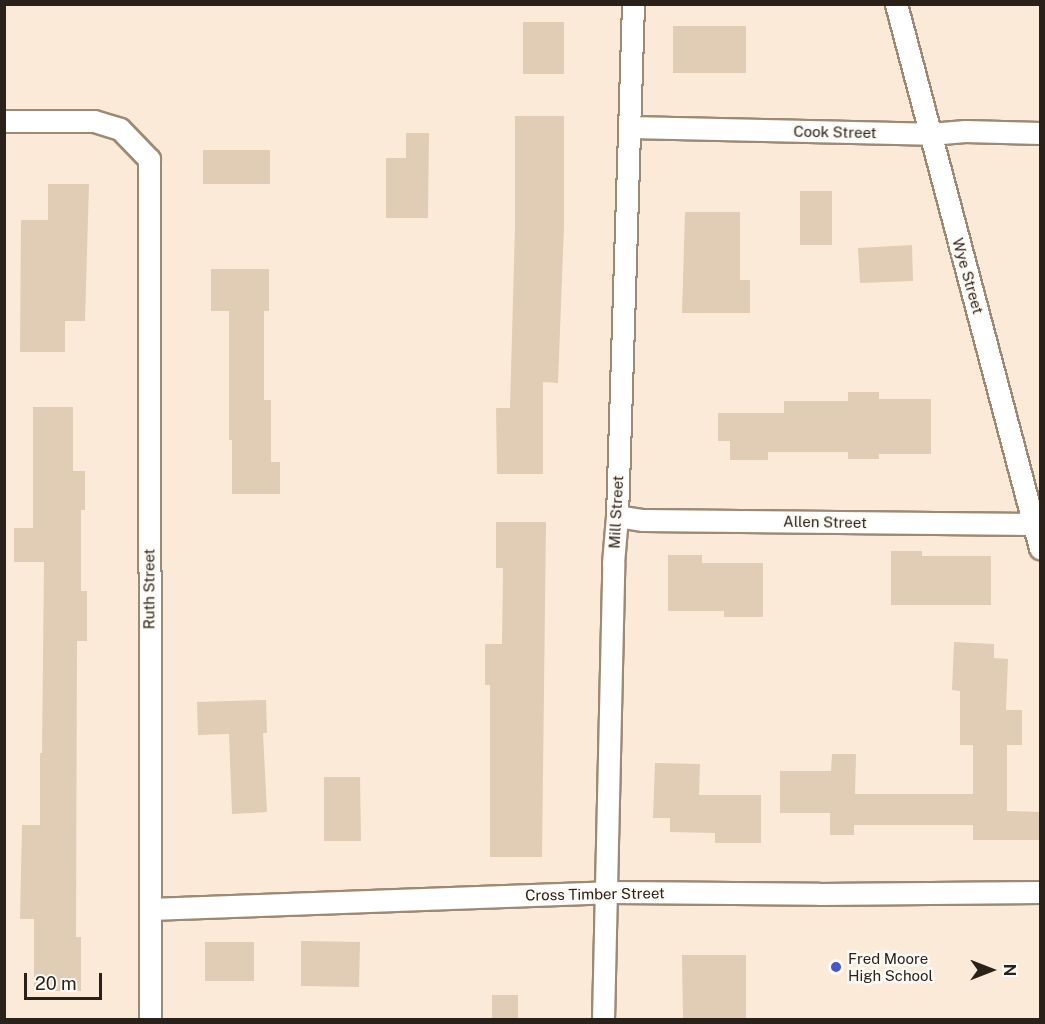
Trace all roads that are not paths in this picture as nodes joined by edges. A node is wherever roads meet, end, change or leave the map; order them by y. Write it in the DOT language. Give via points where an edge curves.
graph roads {
  1 [pos="633,4"];
  2 [pos="896,4"];
  3 [pos="4,121"];
  4 [pos="630,127"];
  5 [pos="1041,133"];
  6 [pos="930,134"];
  7 [pos="617,516"];
  8 [pos="1033,524"];
  9 [pos="1041,548"];
  10 [pos="608,891"];
  11 [pos="1041,892"];
  12 [pos="150,909"];
  13 [pos="150,1020"];
  14 [pos="603,1020"];
  1 -- 4 [label="street, Mill Street"];
  2 -- 6 [label="street, Wye Street"];
  3 -- 12 [label="street, Ruth Street" via="94,121 120,129 149,159"];
  4 -- 6 [label="street, Cook Street"];
  4 -- 7 [label="street, Mill Street"];
  5 -- 6 [label="street, Cook Street"];
  6 -- 8 [label="street, Wye Street"];
  7 -- 8 [label="street, Allen Street" via="643,520"];
  7 -- 10 [label="street, Mill Street" via="612,575"];
  8 -- 9 [label="street, Wye Street"];
  10 -- 11 [label="street, Cross Timber Street"];
  10 -- 12 [label="street, Cross Timber Street"];
  10 -- 14 [label="street, Mill Street"];
  12 -- 13 [label="street, Ruth Street"];
}
